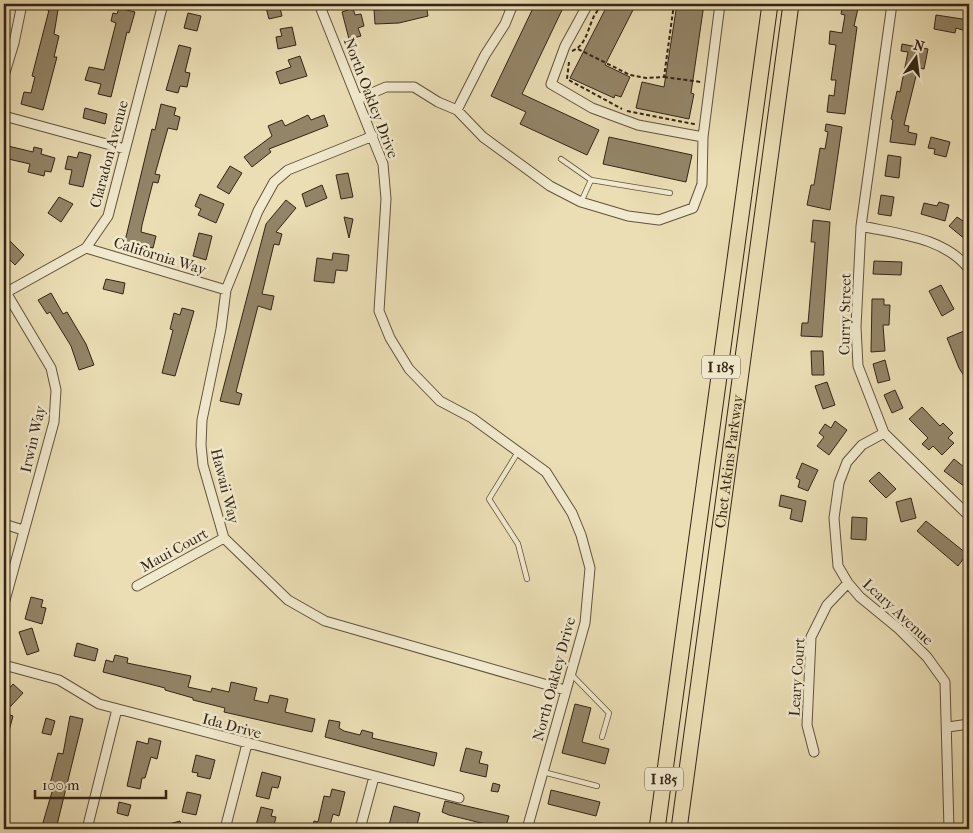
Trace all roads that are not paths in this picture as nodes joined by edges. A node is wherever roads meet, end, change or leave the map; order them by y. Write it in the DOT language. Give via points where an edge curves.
graph roads {
  1 [pos="22,4"];
  2 [pos="163,4"];
  3 [pos="319,4"];
  4 [pos="513,4"];
  5 [pos="588,4"];
  6 [pos="720,4"];
  7 [pos="770,4"];
  8 [pos="791,4"];
  9 [pos="892,4"];
  10 [pos="4,76"];
  11 [pos="358,99"];
  12 [pos="458,110"];
  13 [pos="4,116"];
  14 [pos="372,136"];
  15 [pos="704,137"];
  16 [pos="125,149"];
  17 [pos="561,159"];
  18 [pos="592,180"];
  19 [pos="670,193"];
  20 [pos="581,202"];
  21 [pos="861,226"];
  22 [pos="86,248"];
  23 [pos="969,269"];
  24 [pos="226,290"];
  25 [pos="5,291"];
  26 [pos="884,433"];
  27 [pos="518,452"];
  28 [pos="969,516"];
  29 [pos="4,524"];
  30 [pos="23,530"];
  31 [pos="224,538"];
  32 [pos="527,579"];
  33 [pos="848,583"];
  34 [pos="138,586"];
  35 [pos="4,604"];
  36 [pos="4,665"];
  37 [pos="570,673"];
  38 [pos="565,690"];
  39 [pos="118,709"];
  40 [pos="969,724"];
  41 [pos="948,726"];
  42 [pos="670,729"];
  43 [pos="602,738"];
  44 [pos="247,744"];
  45 [pos="814,752"];
  46 [pos="688,762"];
  47 [pos="542,772"];
  48 [pos="374,777"];
  49 [pos="596,786"];
  50 [pos="459,798"];
  51 [pos="88,829"];
  52 [pos="225,829"];
  53 [pos="360,829"];
  54 [pos="527,829"];
  55 [pos="650,829"];
  56 [pos="657,829"];
  57 [pos="679,829"];
  58 [pos="683,829"];
  59 [pos="949,829"];
  1 -- 10 [label="street"];
  2 -- 16 [label="street, Claradon Avenue"];
  3 -- 11 [label="street, North Oakley Drive"];
  4 -- 12 [label="street"];
  5 -- 15 [label="street" via="565,46 551,84 592,108 638,125"];
  6 -- 15 [label="street"];
  7 -- 42 [label="highway, Chet Atkins Parkway / I 185" via="697,552"];
  8 -- 46 [label="highway, Chet Atkins Parkway / I 185"];
  9 -- 21 [label="street, Curry Street"];
  11 -- 12 [label="street" via="386,87 414,87"];
  11 -- 14 [label="street, North Oakley Drive"];
  12 -- 20 [label="street" via="483,137 550,186"];
  13 -- 16 [label="street"];
  14 -- 24 [label="street, Hawaii Way" via="288,170 274,182 258,211"];
  14 -- 27 [label="street, North Oakley Drive" via="382,164 386,199 379,311 390,338 409,369 440,401 472,418"];
  15 -- 20 [label="street" via="702,184 693,208 659,220 628,216"];
  16 -- 22 [label="street, Claradon Avenue" via="108,216"];
  17 -- 18 [label="lane"];
  18 -- 19 [label="lane"];
  18 -- 20 [label="lane"];
  21 -- 23 [label="street" via="919,238 944,248 963,260"];
  21 -- 26 [label="street, Curry Street" via="856,327 858,366"];
  22 -- 24 [label="street, California Way"];
  22 -- 25 [label="street, Claradon Avenue"];
  24 -- 31 [label="street, Hawaii Way" via="202,420 201,445 203,465"];
  25 -- 30 [label="street, Irwin Way" via="51,368 56,390 54,422"];
  26 -- 28 [label="street, Curry Street"];
  26 -- 33 [label="street, Leary Avenue" via="862,444 847,462 839,483 834,518 838,566"];
  27 -- 32 [label="lane" via="489,499 518,544"];
  27 -- 37 [label="street, North Oakley Drive" via="546,472 561,493 581,535 590,568 585,623"];
  29 -- 30 [label="street"];
  30 -- 35 [label="street, Irwin Way"];
  31 -- 34 [label="street, Maui Court"];
  31 -- 38 [label="street, Hawaii Way" via="288,600 325,621"];
  33 -- 41 [label="street, Leary Avenue" via="927,657 945,682"];
  33 -- 45 [label="street, Leary Court" via="827,605 811,637 807,725"];
  36 -- 39 [label="street, Ida Drive" via="59,680 99,704"];
  37 -- 38 [label="street, North Oakley Drive"];
  37 -- 43 [label="lane" via="609,713"];
  38 -- 47 [label="street, North Oakley Drive"];
  39 -- 44 [label="street, Ida Drive"];
  39 -- 51 [label="street"];
  40 -- 41 [label="street"];
  41 -- 59 [label="street, Leary Avenue"];
  42 -- 55 [label="highway"];
  42 -- 56 [label="highway, Chet Atkins Parkway / I 185"];
  44 -- 48 [label="street, Ida Drive"];
  44 -- 52 [label="street"];
  46 -- 57 [label="highway, Chet Atkins Parkway / I 185"];
  46 -- 58 [label="highway"];
  47 -- 49 [label="lane"];
  47 -- 54 [label="street, North Oakley Drive"];
  48 -- 50 [label="street, Ida Drive"];
  48 -- 53 [label="street"];
}
